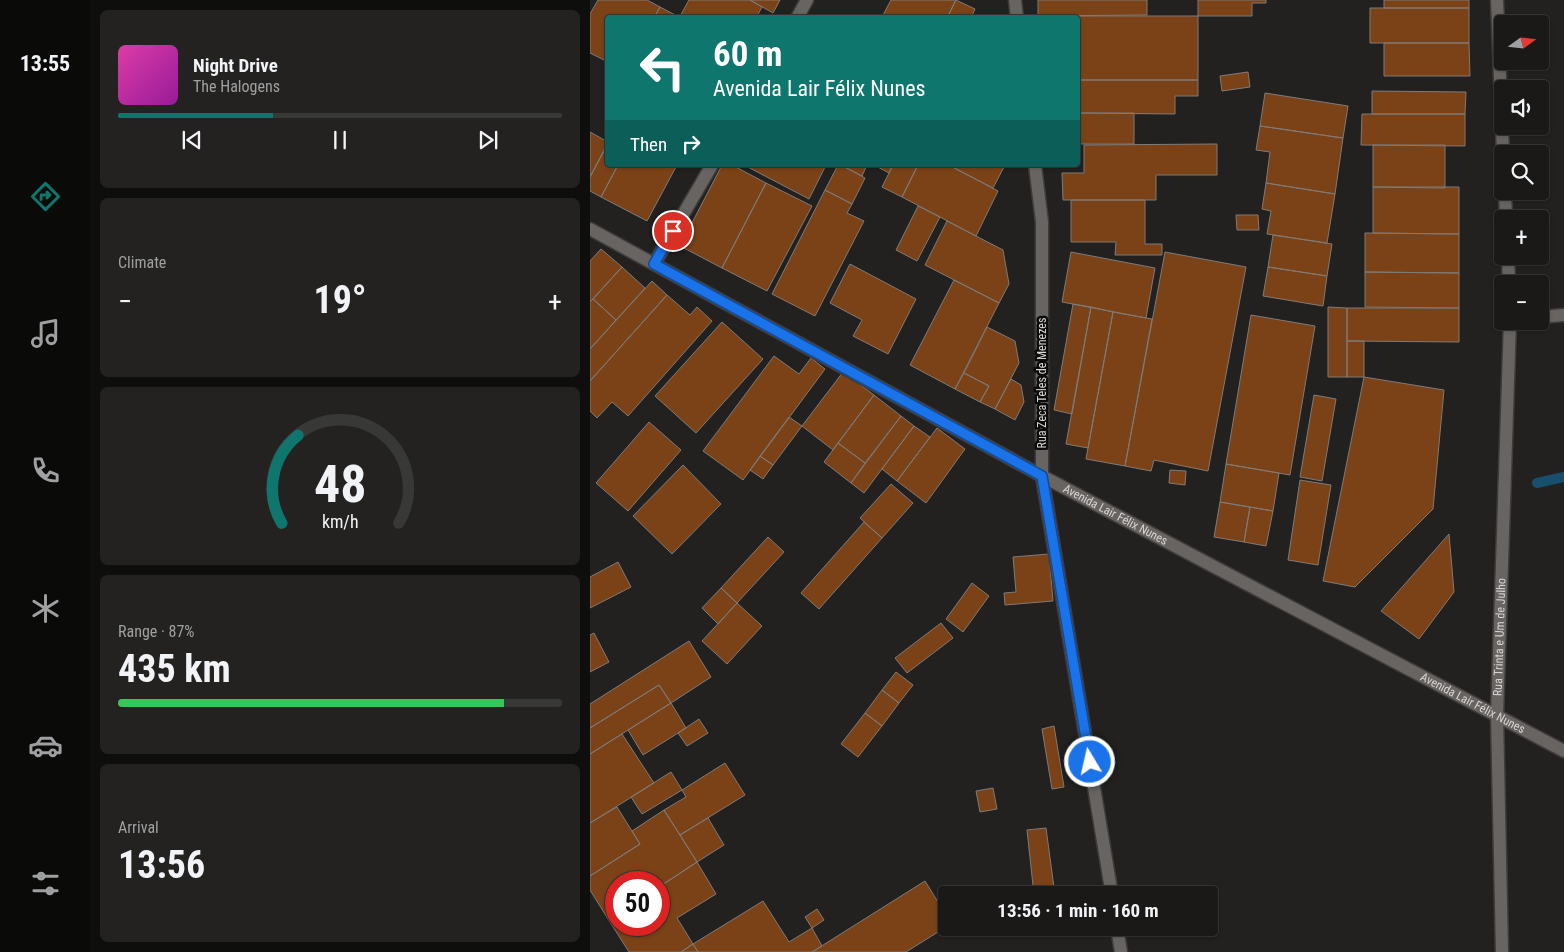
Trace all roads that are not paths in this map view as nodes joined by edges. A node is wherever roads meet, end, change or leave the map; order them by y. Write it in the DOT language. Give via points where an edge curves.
graph roads {
  1 [pos="807,0"];
  2 [pos="1015,0"];
  3 [pos="1497,0"];
  4 [pos="799,15"];
  5 [pos="1017,15"];
  6 [pos="1504,145"];
  7 [pos="711,167"];
  8 [pos="1035,167"];
  9 [pos="590,229"];
  10 [pos="654,264"];
  11 [pos="1564,315"];
  12 [pos="1549,316"];
  13 [pos="1510,330"];
  14 [pos="1042,476"];
  15 [pos="1497,715"];
  16 [pos="1564,750"];
  17 [pos="1110,886"];
  18 [pos="1118,936"];
  19 [pos="1121,952"];
  20 [pos="1502,952"];
  1 -- 4 [label="street"];
  2 -- 5 [label="street"];
  3 -- 6 [label="street"];
  7 -- 10 [label="street"];
  8 -- 14 [label="street, Rua Zeca Teles de Menezes" via="1042,222"];
  9 -- 10 [label="street, Avenida Lair Félix Nunes"];
  10 -- 14 [label="street, Avenida Lair Félix Nunes"];
  11 -- 12 [label="street"];
  13 -- 15 [label="street, Rua Trinta e Um de Julho"];
  14 -- 15 [label="street, Avenida Lair Félix Nunes"];
  14 -- 17 [label="street, Rua Zeca Teles de Menezes"];
  15 -- 16 [label="street, Avenida Lair Félix Nunes"];
  15 -- 20 [label="street, Rua Trinta e Um de Julho"];
  18 -- 19 [label="street"];
}
